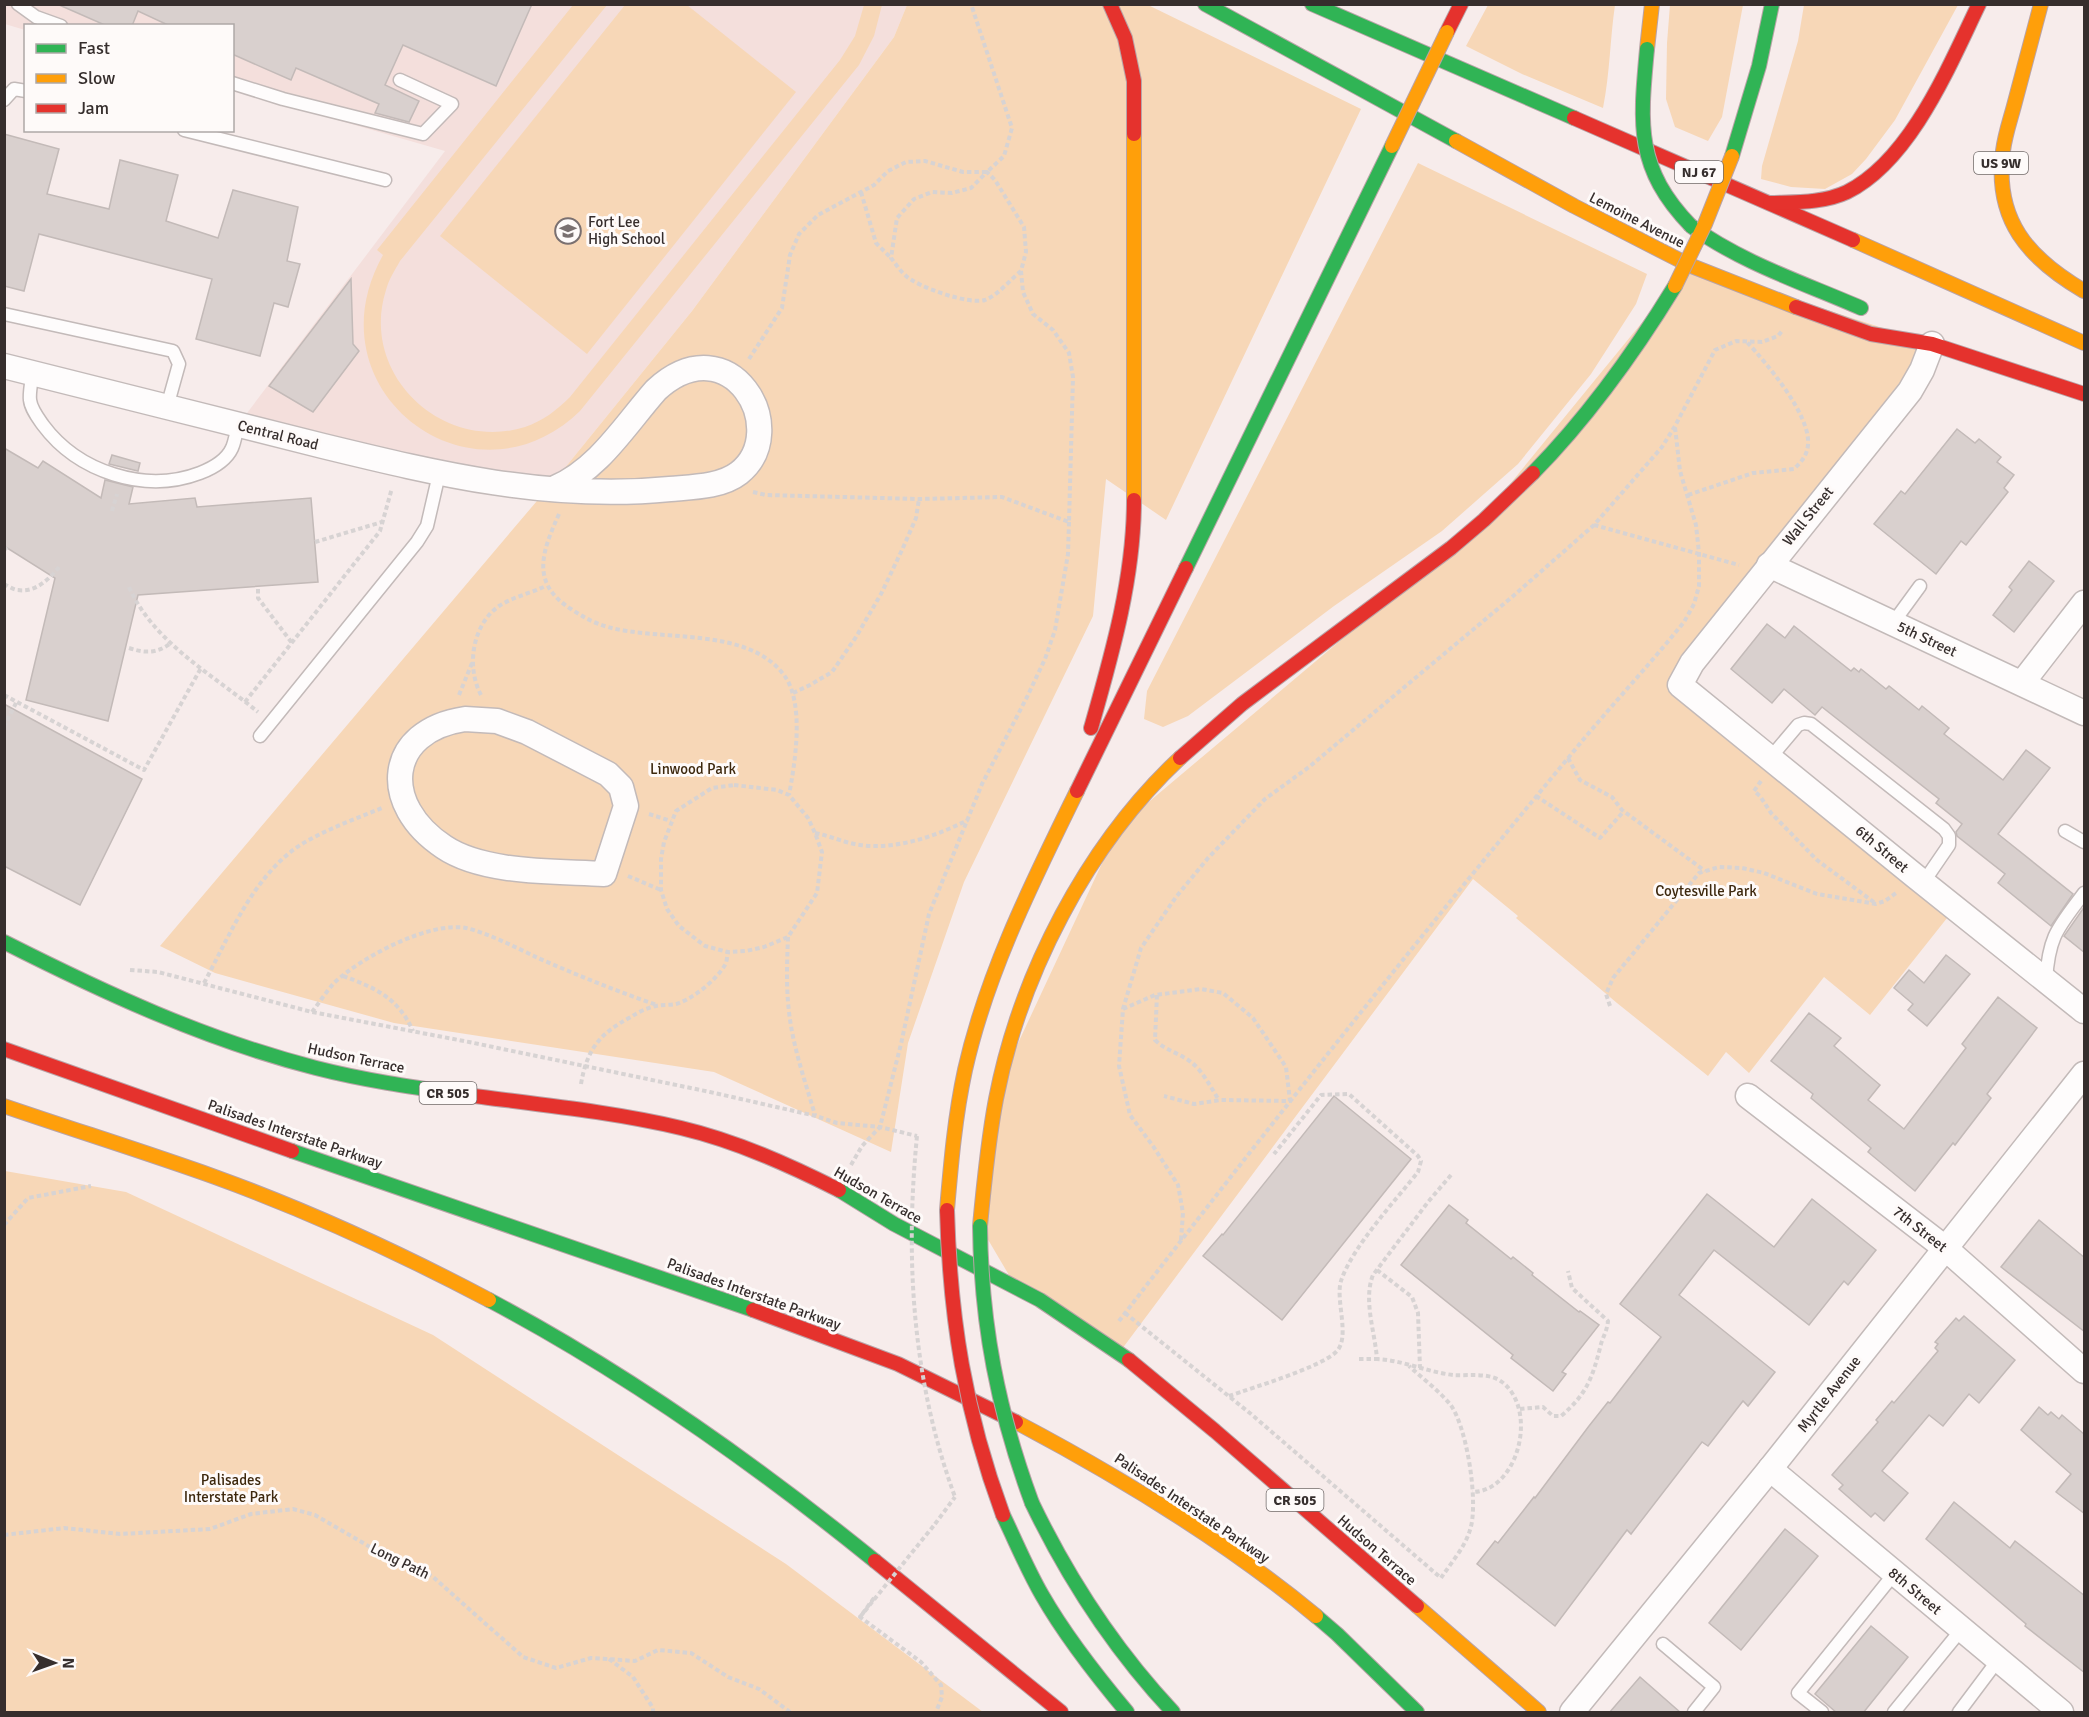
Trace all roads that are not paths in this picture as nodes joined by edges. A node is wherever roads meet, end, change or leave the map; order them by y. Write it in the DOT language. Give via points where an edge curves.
graph roads {
  1 [pos="18,4"];
  2 [pos="1110,4"];
  3 [pos="1205,4"];
  4 [pos="1312,4"];
  5 [pos="1461,4"];
  6 [pos="1652,4"];
  7 [pos="1772,4"];
  8 [pos="1979,4"];
  9 [pos="2041,4"];
  10 [pos="55,24"];
  11 [pos="400,80"];
  12 [pos="234,83"];
  13 [pos="24,91"];
  14 [pos="4,100"];
  15 [pos="192,132"];
  16 [pos="385,180"];
  17 [pos="1770,203"];
  18 [pos="2085,291"];
  19 [pos="4,314"];
  20 [pos="1876,314"];
  21 [pos="1895,324"];
  22 [pos="2085,343"];
  23 [pos="1932,344"];
  24 [pos="4,366"];
  25 [pos="32,373"];
  26 [pos="2085,394"];
  27 [pos="167,407"];
  28 [pos="238,426"];
  29 [pos="439,474"];
  30 [pos="563,489"];
  31 [pos="1766,569"];
  32 [pos="1920,586"];
  33 [pos="2085,603"];
  34 [pos="1893,623"];
  35 [pos="2022,683"];
  36 [pos="1680,685"];
  37 [pos="2085,713"];
  38 [pos="260,736"];
  39 [pos="1772,758"];
  40 [pos="1066,813"];
  41 [pos="2065,831"];
  42 [pos="2085,842"];
  43 [pos="604,874"];
  44 [pos="1919,880"];
  45 [pos="2085,893"];
  46 [pos="4,942"];
  47 [pos="2046,980"];
  48 [pos="2085,1011"];
  49 [pos="4,1049"];
  50 [pos="2085,1074"];
  51 [pos="1748,1096"];
  52 [pos="5,1106"];
  53 [pos="1945,1248"];
  54 [pos="2085,1371"];
  55 [pos="1770,1469"];
  56 [pos="1894,1574"];
  57 [pos="1961,1630"];
  58 [pos="1663,1644"];
  59 [pos="1998,1660"];
  60 [pos="1061,1713"];
  61 [pos="1127,1713"];
  62 [pos="1173,1713"];
  63 [pos="1417,1713"];
  64 [pos="1539,1713"];
  65 [pos="1572,1713"];
  66 [pos="1694,1713"];
  67 [pos="1822,1713"];
  68 [pos="1894,1713"];
  69 [pos="1959,1713"];
  70 [pos="2061,1713"];
  1 -- 10 [label="lane"];
  2 -- 40 [label="main road" via="1125,38 1134,81 1134,519 1130,567 1109,665"];
  3 -- 23 [label="main road, Lemoine Avenue" via="1674,258 1871,334"];
  4 -- 17 [label="main road, NJ 67"];
  5 -- 40 [label="main road, bridge"];
  6 -- 20 [label="main road, bridge" via="1642,132 1647,159 1665,198 1709,239"];
  7 -- 62 [label="main road, bridge" via="1760,66 1732,156 1705,224 1675,286 1605,392 1514,492 1452,547 1221,722 1159,780 1114,834 1057,924 1011,1033 987,1139 980,1226 981,1288 991,1363 1011,1442 1032,1503 1068,1575 1137,1674"];
  8 -- 17 [label="main road" via="1909,132 1875,175 1834,197"];
  9 -- 18 [label="main road, US 9W" via="2003,149 2003,198 2027,247 2050,270"];
  11 -- 12 [label="lane" via="452,104 423,134"];
  13 -- 14 [label="lane" via="14,89"];
  15 -- 16 [label="lane"];
  17 -- 22 [label="main road, NJ 67"];
  19 -- 27 [label="lane" via="173,351 179,364"];
  21 -- 23 [label="main road"];
  23 -- 26 [label="main road, Lemoine Avenue"];
  23 -- 31 [label="street, Wall Street" via="1910,391"];
  24 -- 25 [label="street, Central Road"];
  25 -- 27 [label="street, Central Road"];
  25 -- 28 [label="lane" via="30,401 50,434 79,459 136,480 170,480 216,466 232,449"];
  27 -- 28 [label="street, Central Road"];
  28 -- 29 [label="street, Central Road"];
  29 -- 30 [label="street, Central Road"];
  29 -- 38 [label="lane" via="427,526 417,542"];
  30 -- 30 [label="street, Central Road" via="596,493 659,490 724,480 739,473 751,458 758,439 753,402 744,386 731,375 715,369 681,373 664,382 591,465"];
  31 -- 34 [label="street, 5th Street"];
  31 -- 36 [label="street, Wall Street" via="1692,663"];
  32 -- 34 [label="lane"];
  33 -- 35 [label="street"];
  34 -- 35 [label="street, 5th Street"];
  35 -- 37 [label="street, 5th Street"];
  36 -- 39 [label="street, 6th Street"];
  39 -- 44 [label="street, 6th Street"];
  39 -- 44 [label="lane" via="1798,725 1811,724 1944,829 1949,845"];
  40 -- 61 [label="main road, bridge" via="1005,945 965,1071 949,1176 950,1287 958,1359 976,1438 1003,1515 1028,1569 1058,1619"];
  41 -- 42 [label="lane"];
  43 -- 43 [label="street" via="491,865 444,848 416,821 402,799 401,765 410,748 422,735 448,721 497,721 608,774 621,787 626,806"];
  44 -- 47 [label="street, 6th Street"];
  45 -- 47 [label="lane" via="2052,939"];
  46 -- 64 [label="main road, Hudson Terrace / CR 505" via="145,1010 289,1060 379,1082 661,1124 738,1145 838,1189 894,1224 1032,1296 1103,1342 1215,1431"];
  47 -- 48 [label="street, 6th Street"];
  49 -- 63 [label="main road, Palisades Interstate Parkway" via="813,1331 944,1385 1097,1466 1225,1547 1337,1634"];
  50 -- 53 [label="street, Myrtle Avenue"];
  51 -- 53 [label="street, 7th Street"];
  52 -- 60 [label="main road" via="311,1214 447,1278 536,1326 636,1386 748,1463"];
  53 -- 54 [label="street, 7th Street"];
  53 -- 55 [label="street, Myrtle Avenue"];
  55 -- 56 [label="street, 8th Street"];
  55 -- 65 [label="street, Myrtle Avenue"];
  56 -- 57 [label="street, 8th Street"];
  56 -- 67 [label="lane" via="1798,1693"];
  57 -- 59 [label="street, 8th Street"];
  57 -- 68 [label="lane"];
  58 -- 66 [label="lane" via="1714,1688"];
  59 -- 69 [label="lane"];
  59 -- 70 [label="street, 8th Street"];
}
